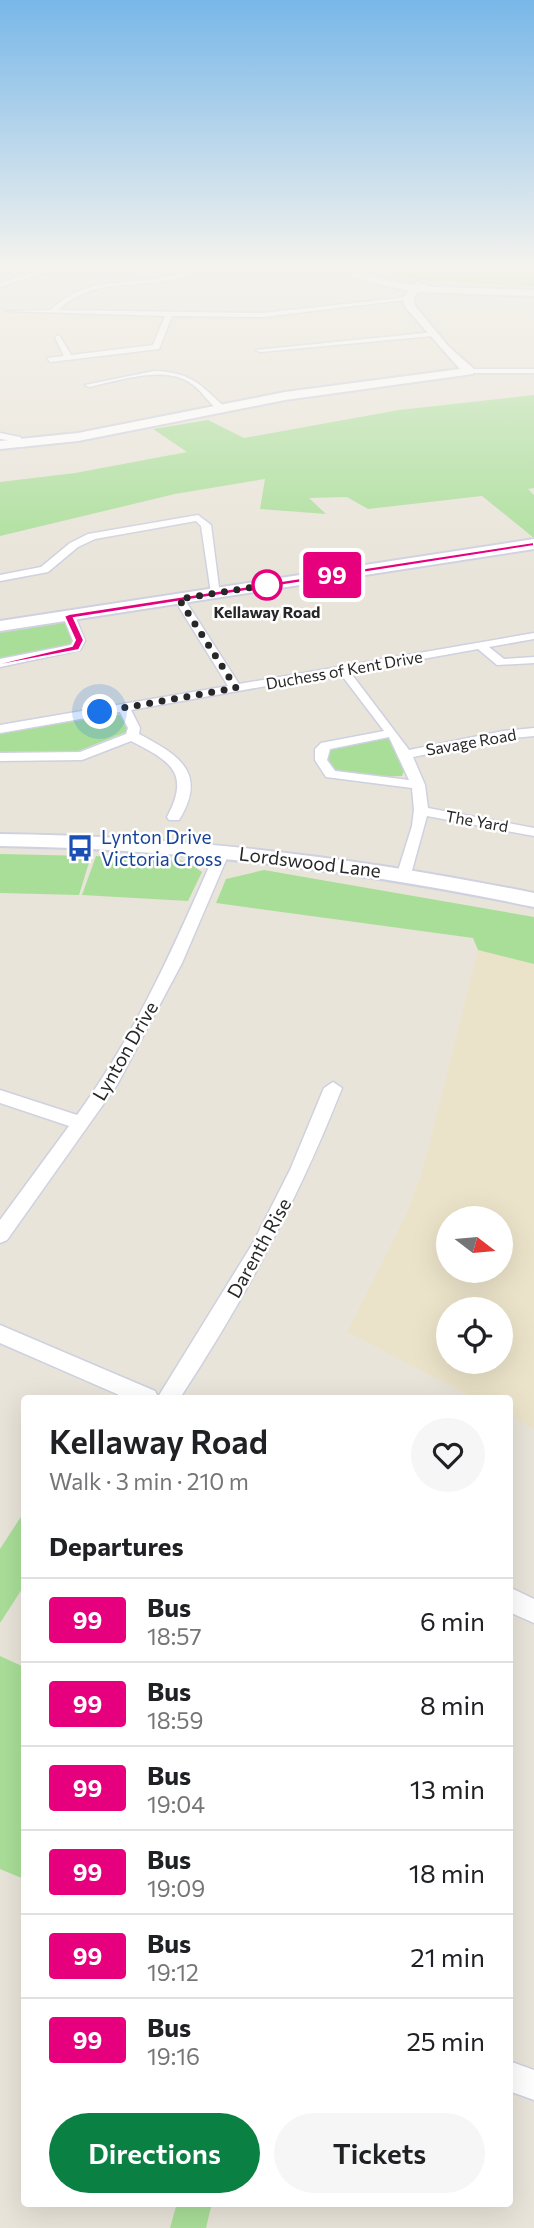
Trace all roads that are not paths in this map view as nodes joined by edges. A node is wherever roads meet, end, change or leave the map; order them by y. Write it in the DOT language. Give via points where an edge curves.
graph roads {
  1 [pos="186,369"];
  2 [pos="469,371"];
  3 [pos="534,371"];
  4 [pos="179,376"];
  5 [pos="89,385"];
  6 [pos="223,409"];
  7 [pos="0,436"];
  8 [pos="22,444"];
  9 [pos="0,445"];
  10 [pos="534,544"];
  11 [pos="0,578"];
  12 [pos="216,593"];
  13 [pos="179,599"];
  14 [pos="69,616"];
  15 [pos="0,626"];
  16 [pos="534,636"];
  17 [pos="480,645"];
  18 [pos="534,660"];
  19 [pos="0,663"];
  20 [pos="343,670"];
  21 [pos="236,688"];
  22 [pos="124,708"];
  23 [pos="0,729"];
  24 [pos="534,732"];
  25 [pos="391,733"];
  26 [pos="132,736"];
  27 [pos="408,754"];
  28 [pos="0,757"];
  29 [pos="418,785"];
  30 [pos="421,811"];
  31 [pos="174,817"];
  32 [pos="534,832"];
  33 [pos="0,840"];
  34 [pos="223,851"];
  35 [pos="404,874"];
  36 [pos="534,900"];
  37 [pos="333,1088"];
  38 [pos="0,1096"];
  39 [pos="81,1124"];
  40 [pos="0,1235"];
  41 [pos="0,1334"];
  42 [pos="141,1395"];
  43 [pos="170,1395"];
  44 [pos="513,1601"];
  45 [pos="534,1611"];
  46 [pos="513,2077"];
  47 [pos="534,2085"];
  1 -- 4 [label="street"];
  2 -- 3 [label="street"];
  2 -- 6 [label="street"];
  4 -- 5 [label="street"];
  4 -- 6 [label="street" via="194,382"];
  6 -- 8 [label="street"];
  7 -- 8 [label="street"];
  8 -- 9 [label="street"];
  10 -- 12 [label="street"];
  11 -- 12 [label="street" via="44,570 92,536 198,517 206,525"];
  12 -- 13 [label="street"];
  13 -- 14 [label="street"];
  13 -- 21 [label="street"];
  14 -- 15 [label="street"];
  14 -- 19 [label="street" via="79,640 76,648"];
  16 -- 17 [label="street, Duchess of Kent Drive"];
  17 -- 18 [label="street" via="501,663"];
  17 -- 20 [label="street, Duchess of Kent Drive"];
  20 -- 21 [label="street, Duchess of Kent Drive"];
  20 -- 25 [label="street"];
  21 -- 22 [label="street, Duchess of Kent Drive"];
  22 -- 23 [label="street, Duchess of Kent Drive"];
  22 -- 26 [label="street" via="134,728"];
  24 -- 27 [label="street, Savage Road"];
  25 -- 27 [label="street"];
  25 -- 29 [label="street" via="326,746 321,749 321,760 331,774"];
  26 -- 28 [label="street" via="82,756"];
  26 -- 31 [label="street" via="155,748 188,779 184,802"];
  27 -- 29 [label="street"];
  29 -- 30 [label="street"];
  30 -- 32 [label="street, The Yard"];
  30 -- 35 [label="street"];
  33 -- 34 [label="street, Lordswood Lane"];
  34 -- 35 [label="street, Lordswood Lane"];
  34 -- 39 [label="street, Lynton Drive" via="174,963 111,1081"];
  35 -- 36 [label="street, Lordswood Lane"];
  37 -- 43 [label="street, Darenth Rise" via="310,1153 261,1249"];
  38 -- 39 [label="street"];
  39 -- 40 [label="street, Lynton Drive"];
  41 -- 42 [label="street"];
  44 -- 45 [label="street"];
  46 -- 47 [label="street"];
}
